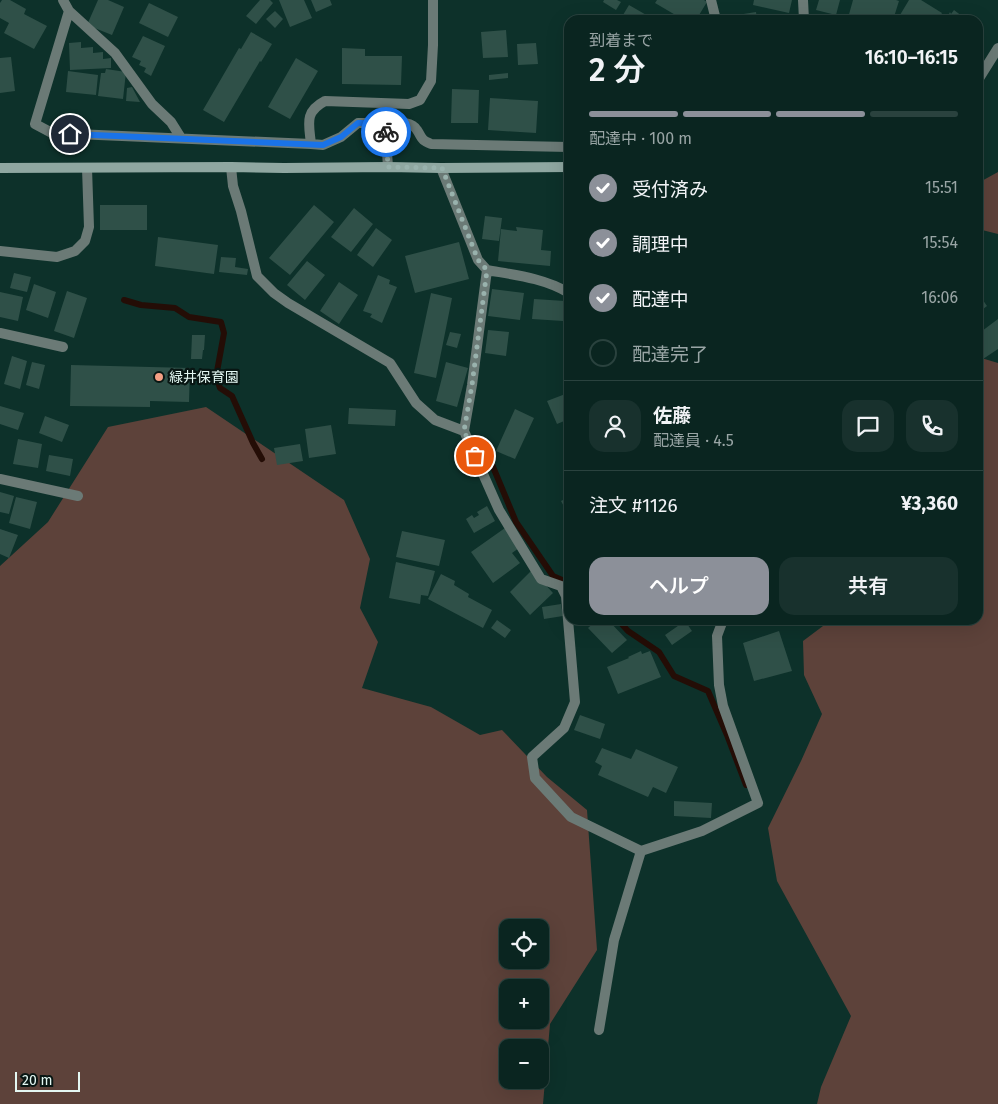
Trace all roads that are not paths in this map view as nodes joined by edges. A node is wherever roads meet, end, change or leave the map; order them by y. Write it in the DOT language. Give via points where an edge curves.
graph roads {
  1 [pos="432,0"];
  2 [pos="710,0"];
  3 [pos="803,0"];
  4 [pos="65,4"];
  5 [pos="714,15"];
  6 [pos="804,15"];
  7 [pos="998,48"];
  8 [pos="983,72"];
  9 [pos="385,123"];
  10 [pos="181,138"];
  11 [pos="311,144"];
  12 [pos="564,147"];
  13 [pos="231,167"];
  14 [pos="388,167"];
  15 [pos="564,167"];
  16 [pos="0,168"];
  17 [pos="86,168"];
  18 [pos="442,168"];
  19 [pos="0,251"];
  20 [pos="487,270"];
  21 [pos="564,290"];
  22 [pos="0,333"];
  23 [pos="63,347"];
  24 [pos="464,431"];
  25 [pos="0,479"];
  26 [pos="78,496"];
  27 [pos="564,583"];
  28 [pos="568,625"];
  29 [pos="721,625"];
  30 [pos="641,850"];
  31 [pos="599,1030"];
  1 -- 11 [label="street" via="431,81 420,100 409,104 325,101 310,114"];
  2 -- 5 [label="street"];
  3 -- 6 [label="street"];
  4 -- 10 [label="street" via="116,53"];
  4 -- 10 [label="street" via="35,124 52,133"];
  7 -- 8 [label="street"];
  9 -- 11 [label="street" via="358,123 341,137 323,145"];
  9 -- 12 [label="street" via="408,123 431,144"];
  9 -- 14 [label="street"];
  10 -- 11 [label="street"];
  13 -- 14 [label="street"];
  13 -- 17 [label="street"];
  13 -- 24 [label="street" via="257,276 274,294 390,363 416,403 435,420"];
  14 -- 18 [label="street"];
  15 -- 18 [label="street"];
  16 -- 17 [label="street"];
  17 -- 19 [label="street" via="89,227 85,241 75,251 58,257"];
  18 -- 20 [label="street" via="478,260"];
  20 -- 21 [label="street" via="527,277"];
  20 -- 24 [label="street"];
  22 -- 23 [label="street"];
  24 -- 27 [label="street" via="499,510 542,579"];
  25 -- 26 [label="street"];
  28 -- 30 [label="street" via="575,702 564,728 532,757 535,778 571,817"];
  29 -- 30 [label="street" via="717,636 723,706 758,803 702,831"];
  30 -- 31 [label="street" via="614,940"];
}
